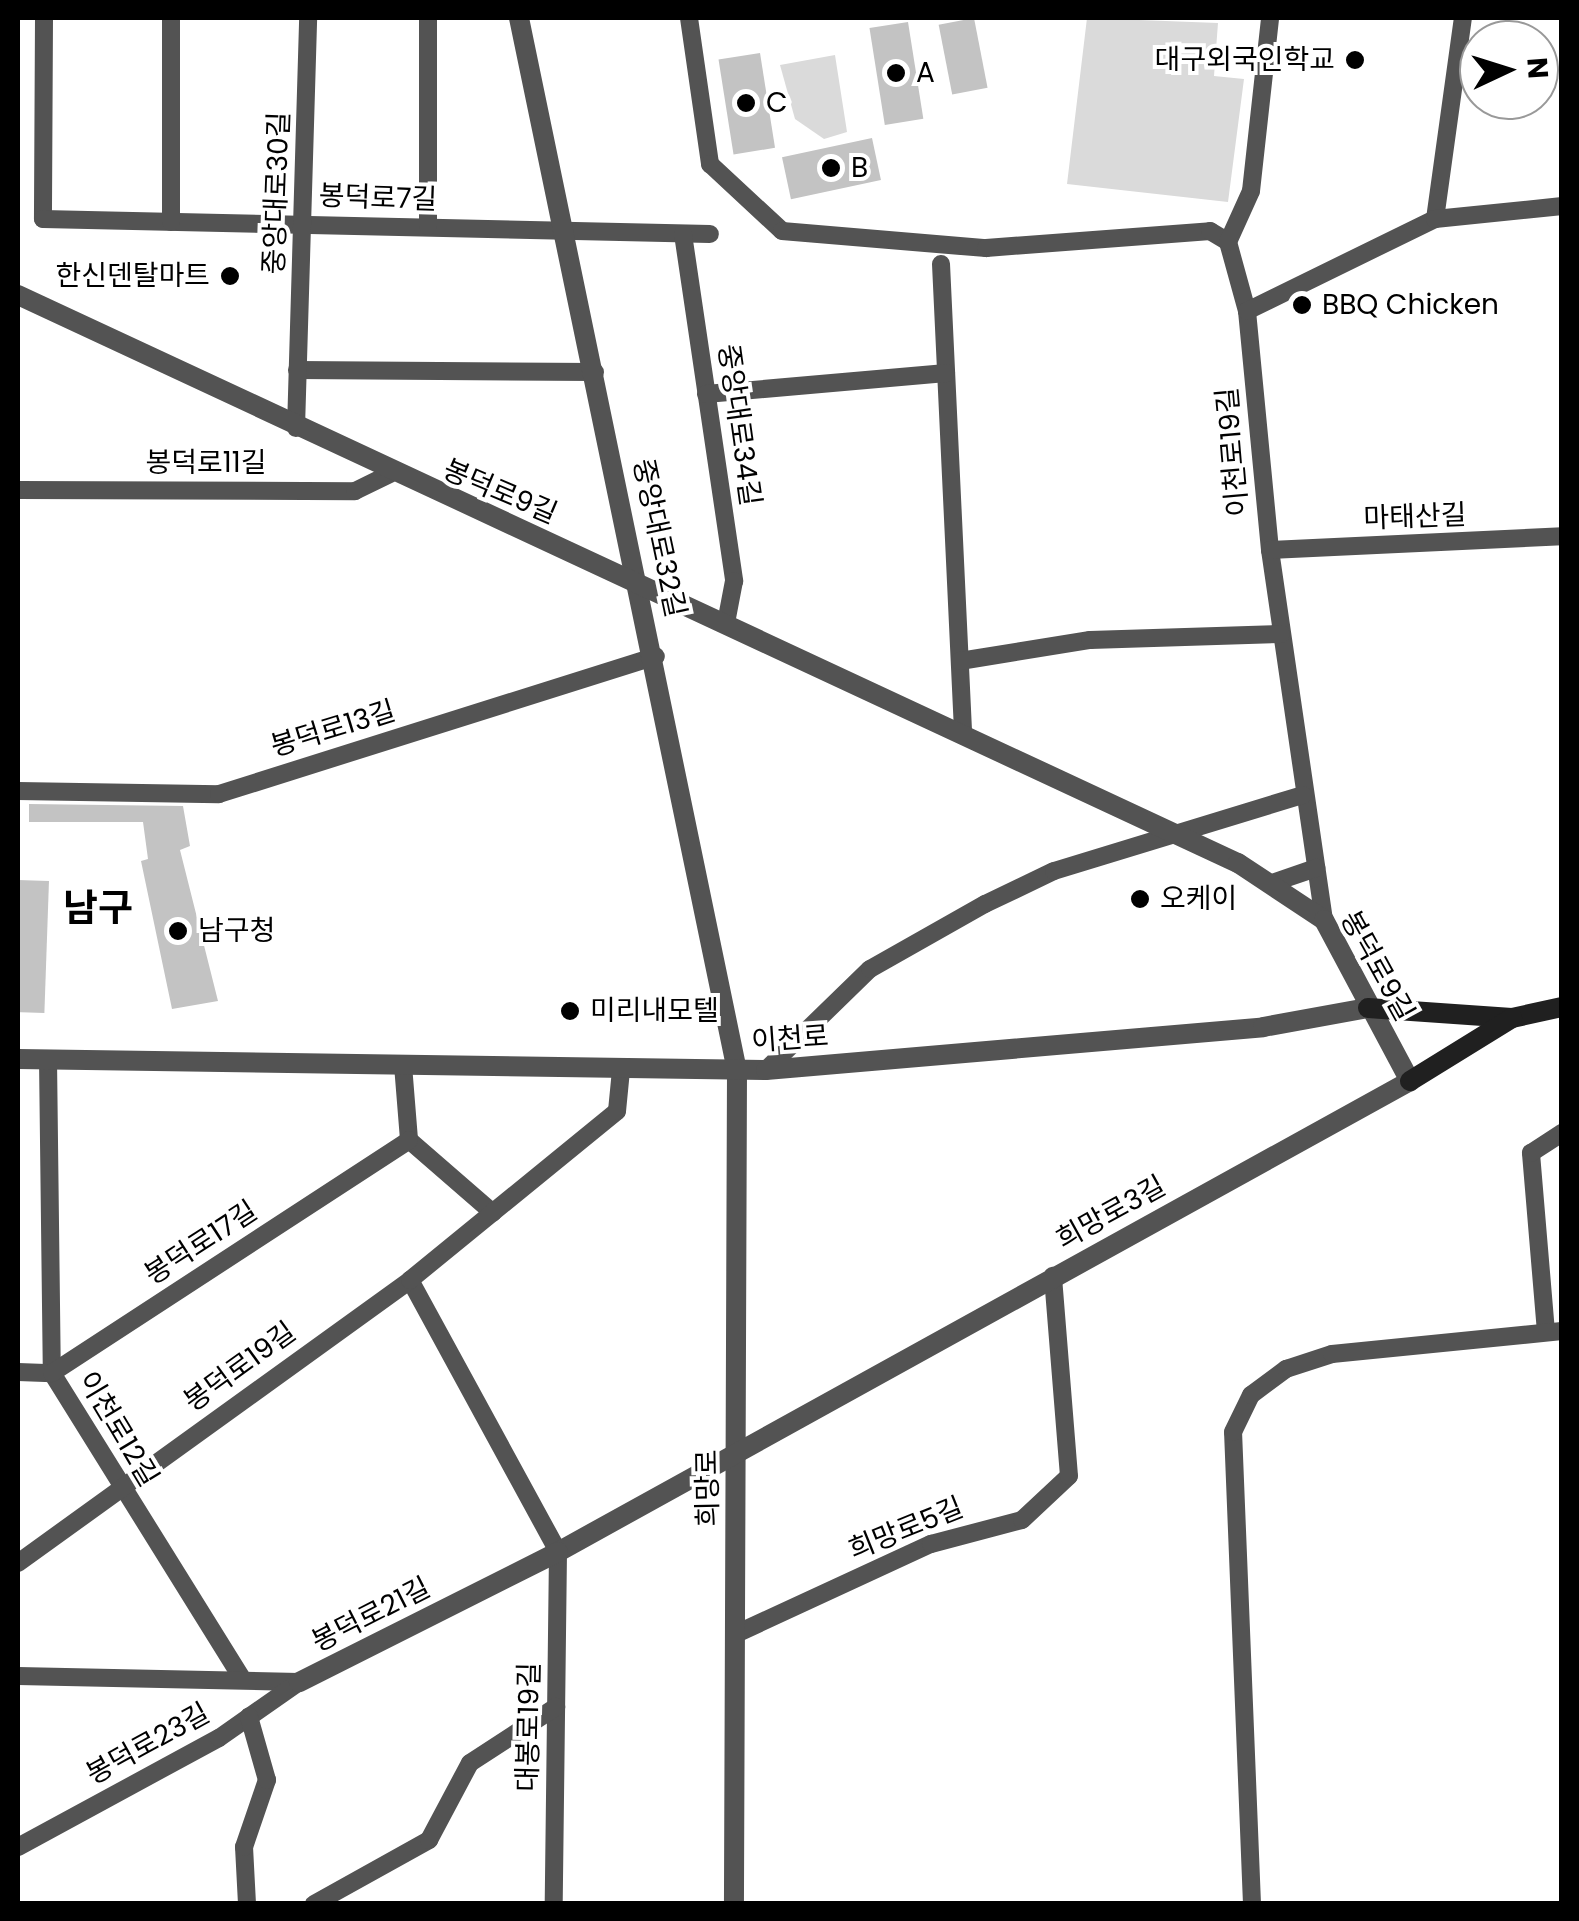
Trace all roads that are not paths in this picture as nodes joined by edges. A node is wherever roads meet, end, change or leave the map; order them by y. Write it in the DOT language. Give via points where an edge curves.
graph roads {
  1 [pos="44,18"];
  2 [pos="172,18"];
  3 [pos="308,18"];
  4 [pos="428,18"];
  5 [pos="518,18"];
  6 [pos="689,18"];
  7 [pos="1270,18"];
  8 [pos="1462,18"];
  9 [pos="1562,206"];
  10 [pos="1435,219"];
  11 [pos="171,222"];
  12 [pos="305,223"];
  13 [pos="428,226"];
  14 [pos="564,234"];
  15 [pos="683,234"];
  16 [pos="710,234"];
  17 [pos="1228,242"];
  18 [pos="941,264"];
  19 [pos="18,295"];
  20 [pos="1247,311"];
  21 [pos="298,370"];
  22 [pos="595,372"];
  23 [pos="946,372"];
  24 [pos="706,394"];
  25 [pos="296,428"];
  26 [pos="390,474"];
  27 [pos="18,490"];
  28 [pos="1562,536"];
  29 [pos="1270,550"];
  30 [pos="642,584"];
  31 [pos="726,623"];
  32 [pos="1281,634"];
  33 [pos="656,656"];
  34 [pos="960,662"];
  35 [pos="963,735"];
  36 [pos="18,791"];
  37 [pos="1304,795"];
  38 [pos="1178,832"];
  39 [pos="1316,868"];
  40 [pos="1270,884"];
  41 [pos="1324,920"];
  42 [pos="1562,1007"];
  43 [pos="1368,1008"];
  44 [pos="1512,1018"];
  45 [pos="18,1059"];
  46 [pos="48,1059"];
  47 [pos="403,1066"];
  48 [pos="621,1070"];
  49 [pos="766,1070"];
  50 [pos="738,1071"];
  51 [pos="1410,1081"];
  52 [pos="1562,1134"];
  53 [pos="410,1140"];
  54 [pos="493,1213"];
  55 [pos="1053,1276"];
  56 [pos="410,1280"];
  57 [pos="1554,1332"];
  58 [pos="18,1372"];
  59 [pos="52,1373"];
  60 [pos="735,1455"];
  61 [pos="120,1487"];
  62 [pos="558,1552"];
  63 [pos="18,1563"];
  64 [pos="738,1633"];
  65 [pos="18,1676"];
  66 [pos="242,1677"];
  67 [pos="299,1682"];
  68 [pos="556,1707"];
  69 [pos="248,1718"];
  70 [pos="18,1847"];
  71 [pos="247,1904"];
  72 [pos="314,1904"];
  73 [pos="554,1904"];
  74 [pos="734,1904"];
  75 [pos="1252,1904"];
  1 -- 11 [label="street, 봉덕로7길" via="43,219"];
  2 -- 11 [label="street"];
  3 -- 12 [label="street, 중앙대로30길"];
  4 -- 13 [label="street"];
  5 -- 14 [label="street, 중앙대로32길"];
  6 -- 17 [label="street" via="710,164 782,232 986,248 1210,230"];
  7 -- 17 [label="street" via="1251,191"];
  8 -- 10 [label="street"];
  9 -- 10 [label="street"];
  10 -- 20 [label="street"];
  11 -- 12 [label="street, 봉덕로7길"];
  12 -- 13 [label="street, 봉덕로7길"];
  12 -- 21 [label="street, 중앙대로30길"];
  13 -- 14 [label="street, 봉덕로7길"];
  14 -- 15 [label="street, 봉덕로7길"];
  14 -- 22 [label="street, 중앙대로32길"];
  15 -- 16 [label="street, 봉덕로7길"];
  15 -- 24 [label="street, 중앙대로34길"];
  17 -- 20 [label="street, 이천로19길"];
  18 -- 23 [label="street"];
  19 -- 25 [label="street, 봉덕로9길"];
  20 -- 29 [label="street, 이천로19길"];
  21 -- 22 [label="street"];
  21 -- 25 [label="street, 중앙대로30길"];
  22 -- 30 [label="street, 중앙대로32길"];
  23 -- 24 [label="street"];
  23 -- 34 [label="street"];
  24 -- 31 [label="street, 중앙대로34길" via="734,581"];
  25 -- 26 [label="street, 봉덕로9길"];
  26 -- 27 [label="street, 봉덕로11길" via="356,491"];
  26 -- 30 [label="street, 봉덕로9길"];
  28 -- 29 [label="street, 마태산길"];
  29 -- 32 [label="street, 이천로19길"];
  30 -- 31 [label="street, 봉덕로9길"];
  30 -- 33 [label="street, 중앙대로32길"];
  31 -- 35 [label="street, 봉덕로9길"];
  32 -- 34 [label="street" via="1090,640"];
  32 -- 37 [label="street, 이천로19길"];
  33 -- 36 [label="street, 봉덕로13길" via="219,794"];
  33 -- 50 [label="street, 중앙대로32길"];
  34 -- 35 [label="street"];
  35 -- 38 [label="street, 봉덕로9길"];
  37 -- 38 [label="street"];
  37 -- 39 [label="street, 이천로19길"];
  38 -- 40 [label="street, 봉덕로9길"];
  38 -- 49 [label="street" via="1054,871 870,969"];
  39 -- 40 [label="street"];
  39 -- 41 [label="street, 이천로19길"];
  40 -- 41 [label="street, 봉덕로9길"];
  41 -- 43 [label="street, 봉덕로9길"];
  42 -- 44 [label="main road, 이천로"];
  43 -- 44 [label="main road, 이천로" via="1459,1007"];
  43 -- 49 [label="street, 이천로" via="1263,1027"];
  43 -- 51 [label="street, 봉덕로9길"];
  44 -- 51 [label="main road, 희망로3길"];
  45 -- 46 [label="street, 이천로"];
  46 -- 47 [label="street, 이천로"];
  46 -- 59 [label="street, 이천로12길"];
  47 -- 48 [label="street, 이천로"];
  47 -- 53 [label="street"];
  48 -- 50 [label="street, 이천로"];
  48 -- 54 [label="street, 봉덕로19길" via="617,1111"];
  49 -- 50 [label="street, 이천로"];
  50 -- 60 [label="street, 희망로"];
  51 -- 55 [label="street, 희망로3길"];
  52 -- 57 [label="street" via="1531,1153"];
  53 -- 54 [label="street"];
  53 -- 59 [label="street, 봉덕로17길"];
  54 -- 56 [label="street, 봉덕로19길"];
  55 -- 60 [label="street, 희망로3길"];
  55 -- 64 [label="street, 희망로5길" via="1068,1476 1022,1520 931,1544"];
  56 -- 61 [label="street, 봉덕로19길"];
  56 -- 62 [label="street"];
  57 -- 75 [label="street" via="1301,1364 1252,1395 1233,1432"];
  58 -- 59 [label="street"];
  59 -- 61 [label="street, 이천로12길"];
  60 -- 62 [label="street, 봉덕로21길"];
  60 -- 64 [label="street, 희망로"];
  61 -- 63 [label="street, 봉덕로19길"];
  61 -- 66 [label="street, 이천로12길"];
  62 -- 67 [label="street, 봉덕로21길"];
  62 -- 68 [label="street, 대봉로19길"];
  64 -- 74 [label="street, 희망로"];
  65 -- 66 [label="street, 봉덕로21길"];
  66 -- 67 [label="street, 봉덕로21길"];
  67 -- 69 [label="street, 봉덕로23길"];
  68 -- 72 [label="street" via="470,1763 429,1840"];
  68 -- 73 [label="street, 대봉로19길"];
  69 -- 70 [label="street, 봉덕로23길"];
  69 -- 71 [label="street" via="267,1780 244,1847"];
}
